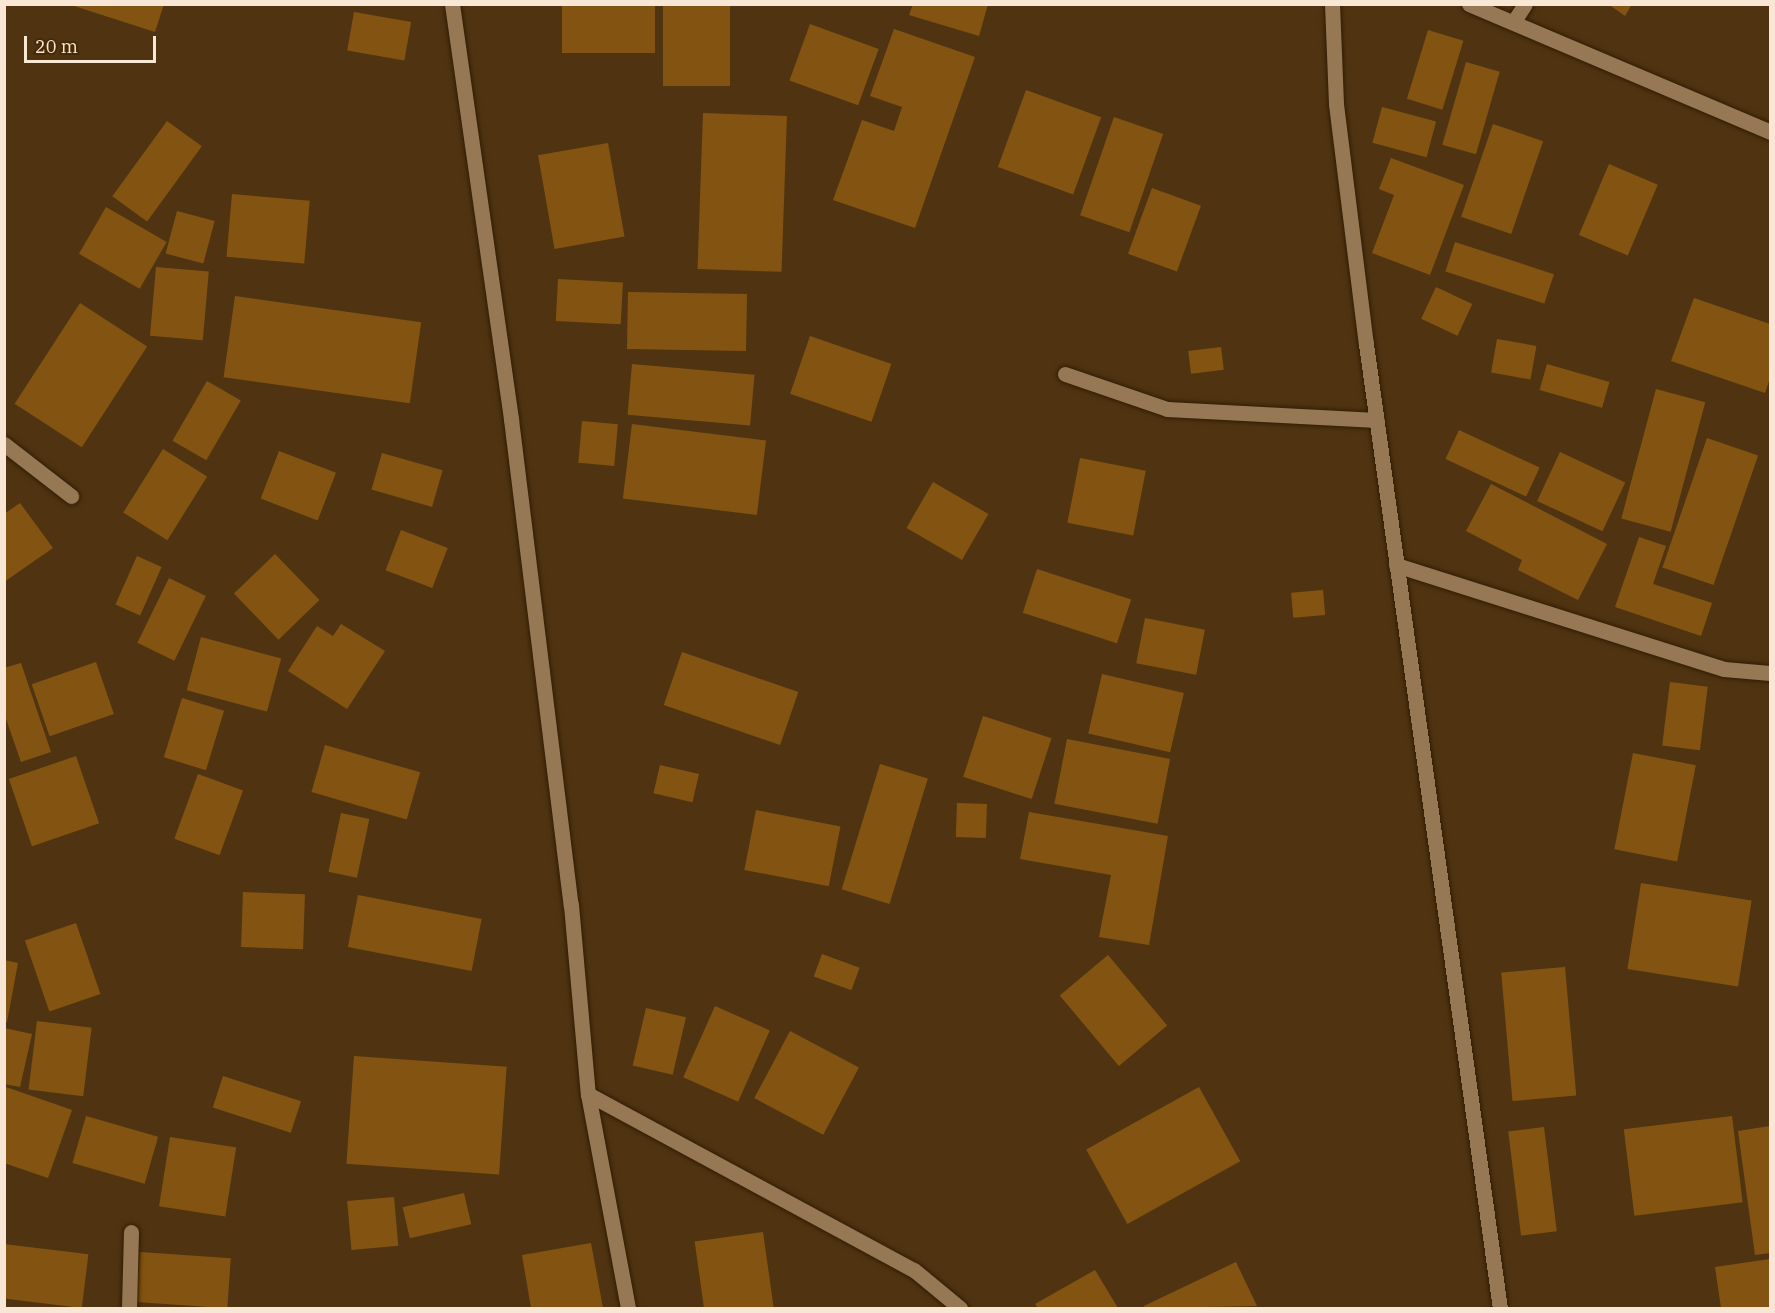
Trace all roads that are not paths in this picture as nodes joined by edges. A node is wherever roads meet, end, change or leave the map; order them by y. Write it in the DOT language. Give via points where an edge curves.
graph roads {
  1 [pos="452,4"];
  2 [pos="1332,4"];
  3 [pos="1469,4"];
  4 [pos="1525,4"];
  5 [pos="1514,21"];
  6 [pos="1770,132"];
  7 [pos="1065,374"];
  8 [pos="1377,420"];
  9 [pos="4,444"];
  10 [pos="71,496"];
  11 [pos="1396,565"];
  12 [pos="1770,674"];
  13 [pos="588,1094"];
  14 [pos="131,1232"];
  15 [pos="129,1308"];
  16 [pos="628,1308"];
  17 [pos="960,1308"];
  18 [pos="1500,1308"];
  1 -- 13 [label="street" via="512,419 571,905"];
  2 -- 8 [label="street" via="1336,104"];
  3 -- 5 [label="street"];
  4 -- 5 [label="street"];
  5 -- 6 [label="street"];
  7 -- 8 [label="street" via="1167,409"];
  8 -- 11 [label="street"];
  9 -- 10 [label="street"];
  11 -- 12 [label="street" via="1724,669"];
  11 -- 18 [label="street"];
  13 -- 16 [label="street"];
  13 -- 17 [label="street" via="914,1270"];
  14 -- 15 [label="street"];
}
